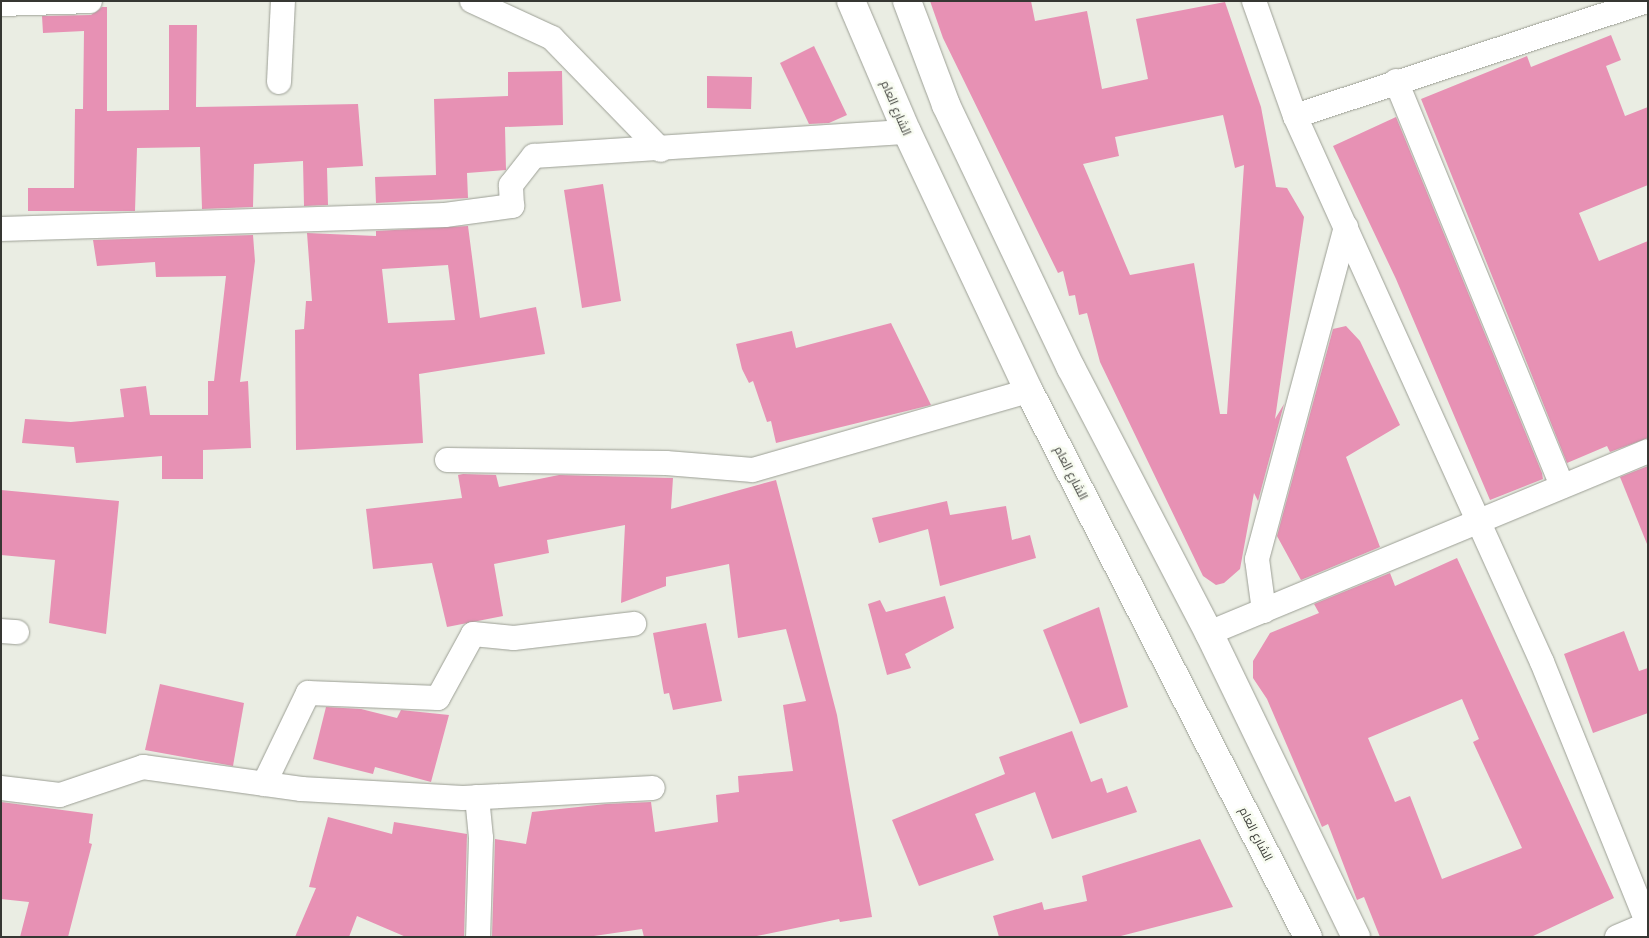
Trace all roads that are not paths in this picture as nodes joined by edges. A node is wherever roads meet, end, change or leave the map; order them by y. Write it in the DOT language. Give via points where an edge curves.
graph roads {
  1 [pos="90,1"];
  2 [pos="283,1"];
  3 [pos="472,1"];
  4 [pos="851,1"];
  5 [pos="907,1"];
  6 [pos="1254,1"];
  7 [pos="1647,1"];
  8 [pos="1,4"];
  9 [pos="1396,81"];
  10 [pos="279,82"];
  11 [pos="1296,116"];
  12 [pos="907,132"];
  13 [pos="661,150"];
  14 [pos="1346,227"];
  15 [pos="1,229"];
  16 [pos="1029,391"];
  17 [pos="1648,451"];
  18 [pos="447,460"];
  19 [pos="1562,486"];
  20 [pos="1477,521"];
  21 [pos="1264,611"];
  22 [pos="634,624"];
  23 [pos="1210,633"];
  24 [pos="264,784"];
  25 [pos="1,788"];
  26 [pos="653,788"];
  27 [pos="477,797"];
  28 [pos="1648,924"];
  29 [pos="478,937"];
  30 [pos="1308,937"];
  31 [pos="1356,937"];
  32 [pos="1617,937"];
  1 -- 8 [label="street"];
  2 -- 10 [label="street"];
  3 -- 13 [label="street" via="552,38"];
  4 -- 12 [label="main road, الشارع العام"];
  5 -- 23 [label="main road" via="946,105 1071,368"];
  6 -- 11 [label="street"];
  7 -- 9 [label="street"];
  9 -- 11 [label="street"];
  9 -- 19 [label="street"];
  11 -- 14 [label="street"];
  12 -- 13 [label="street"];
  12 -- 16 [label="main road, الشارع العام"];
  13 -- 15 [label="street" via="534,156 512,185 512,206 445,215"];
  14 -- 20 [label="street"];
  14 -- 21 [label="street" via="1257,559"];
  16 -- 18 [label="street" via="753,470 666,463"];
  16 -- 30 [label="main road, الشارع العام"];
  17 -- 19 [label="street"];
  19 -- 20 [label="street"];
  20 -- 21 [label="street"];
  20 -- 28 [label="street" via="1542,662"];
  21 -- 23 [label="street"];
  22 -- 24 [label="street" via="514,638 473,634 438,698 308,693"];
  23 -- 31 [label="main road"];
  24 -- 25 [label="street" via="143,767 60,795"];
  24 -- 27 [label="street"];
  26 -- 27 [label="street"];
  27 -- 29 [label="street" via="482,838"];
  28 -- 32 [label="street"];
}
